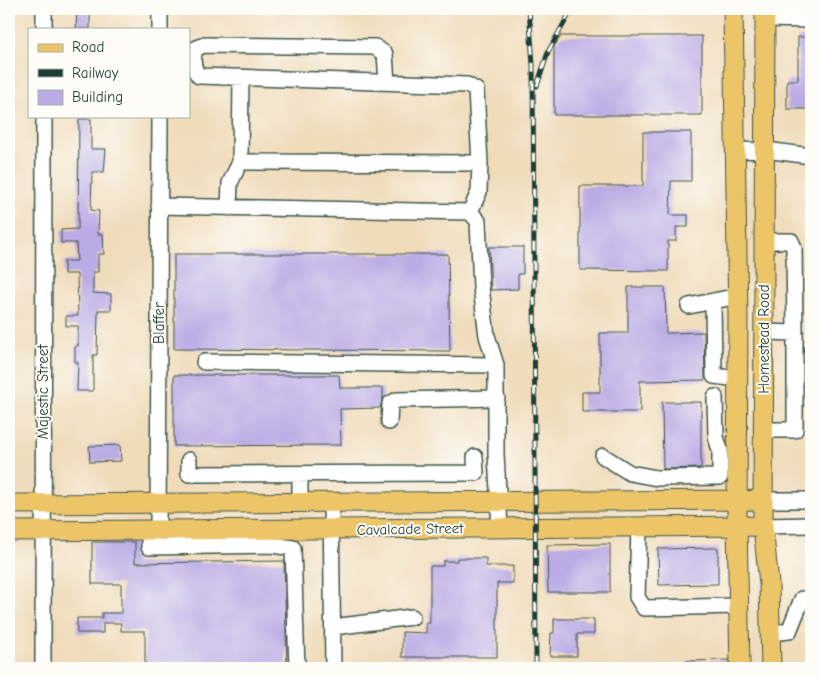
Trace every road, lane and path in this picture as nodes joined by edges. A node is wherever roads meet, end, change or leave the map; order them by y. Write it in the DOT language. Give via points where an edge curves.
graph roads {
  1 [pos="44,9"];
  2 [pos="160,9"];
  3 [pos="733,9"];
  4 [pos="765,14"];
  5 [pos="811,20"];
  6 [pos="44,28"];
  7 [pos="160,28"];
  8 [pos="241,77"];
  9 [pos="386,82"];
  10 [pos="44,118"];
  11 [pos="160,118"];
  12 [pos="736,130"];
  13 [pos="763,130"];
  14 [pos="736,150"];
  15 [pos="763,150"];
  16 [pos="811,156"];
  17 [pos="240,162"];
  18 [pos="480,163"];
  19 [pos="159,206"];
  20 [pos="228,208"];
  21 [pos="470,212"];
  22 [pos="764,241"];
  23 [pos="738,296"];
  24 [pos="713,301"];
  25 [pos="689,306"];
  26 [pos="738,317"];
  27 [pos="765,324"];
  28 [pos="795,333"];
  29 [pos="204,362"];
  30 [pos="496,364"];
  31 [pos="738,380"];
  32 [pos="715,397"];
  33 [pos="497,398"];
  34 [pos="389,422"];
  35 [pos="764,430"];
  36 [pos="729,450"];
  37 [pos="603,456"];
  38 [pos="475,457"];
  39 [pos="189,460"];
  40 [pos="300,475"];
  41 [pos="738,500"];
  42 [pos="763,500"];
  43 [pos="811,500"];
  44 [pos="499,501"];
  45 [pos="300,503"];
  46 [pos="331,503"];
  47 [pos="9,504"];
  48 [pos="42,504"];
  49 [pos="158,504"];
  50 [pos="737,525"];
  51 [pos="811,525"];
  52 [pos="639,526"];
  53 [pos="763,526"];
  54 [pos="500,528"];
  55 [pos="158,529"];
  56 [pos="332,530"];
  57 [pos="9,531"];
  58 [pos="42,531"];
  59 [pos="291,539"];
  60 [pos="811,599"];
  61 [pos="738,606"];
  62 [pos="412,617"];
  63 [pos="333,627"];
  64 [pos="771,633"];
  65 [pos="43,668"];
  66 [pos="297,668"];
  67 [pos="333,668"];
  68 [pos="740,668"];
  69 [pos="771,668"];
  1 -- 6 [label="street"];
  2 -- 7 [label="street"];
  3 -- 12 [label="main road, Homestead Road"];
  4 -- 5 [label="street"];
  4 -- 13 [label="main road, Homestead Road"];
  8 -- 9 [label="street"];
  8 -- 9 [label="street" via="199,76 194,71 192,56 195,49 204,45 375,47 385,54"];
  8 -- 17 [label="street"];
  9 -- 18 [label="street" via="467,85 476,90"];
  10 -- 48 [label="street, Majestic Street"];
  11 -- 19 [label="street, Blaffer"];
  12 -- 13 [label="main road"];
  12 -- 14 [label="main road, Homestead Road"];
  13 -- 15 [label="main road, Homestead Road"];
  14 -- 15 [label="street"];
  14 -- 23 [label="main road, Homestead Road"];
  15 -- 16 [label="street"];
  15 -- 22 [label="main road, Homestead Road"];
  17 -- 18 [label="street"];
  17 -- 20 [label="street" via="230,183"];
  18 -- 21 [label="street" via="478,192"];
  19 -- 20 [label="street"];
  19 -- 49 [label="street, Blaffer"];
  20 -- 21 [label="street"];
  21 -- 30 [label="street" via="478,221 487,336"];
  22 -- 27 [label="main road, Homestead Road"];
  22 -- 28 [label="street" via="791,241 794,248"];
  23 -- 24 [label="street"];
  23 -- 26 [label="main road, Homestead Road"];
  24 -- 25 [label="street"];
  24 -- 31 [label="street" via="714,376"];
  26 -- 27 [label="main road"];
  26 -- 31 [label="main road, Homestead Road"];
  27 -- 28 [label="street"];
  27 -- 35 [label="main road, Homestead Road"];
  28 -- 35 [label="street" via="795,430"];
  29 -- 30 [label="street"];
  30 -- 33 [label="street"];
  31 -- 36 [label="main road, Homestead Road"];
  32 -- 36 [label="street" via="716,437"];
  33 -- 34 [label="street" via="397,400 390,404"];
  33 -- 44 [label="street"];
  35 -- 42 [label="main road, Homestead Road"];
  36 -- 37 [label="street" via="720,477 657,478 630,472"];
  36 -- 41 [label="main road, Homestead Road"];
  38 -- 40 [label="street" via="476,473"];
  39 -- 40 [label="street" via="189,474"];
  40 -- 45 [label="street"];
  41 -- 42 [label="main road, Cavalcade Street"];
  41 -- 44 [label="main road, Cavalcade Street"];
  41 -- 50 [label="main road, Homestead Road"];
  42 -- 43 [label="street, Cavalcade Street"];
  42 -- 53 [label="main road, Homestead Road"];
  44 -- 46 [label="main road, Cavalcade Street"];
  44 -- 54 [label="street"];
  45 -- 46 [label="main road, Cavalcade Street"];
  45 -- 49 [label="main road, Cavalcade Street"];
  46 -- 56 [label="street"];
  47 -- 48 [label="main road, Cavalcade Street"];
  48 -- 49 [label="main road, Cavalcade Street"];
  48 -- 58 [label="street, Majestic Street"];
  49 -- 55 [label="street, Blaffer"];
  50 -- 52 [label="main road, Cavalcade Street"];
  50 -- 53 [label="main road, Cavalcade Street"];
  50 -- 61 [label="main road, Homestead Road"];
  51 -- 53 [label="street, Cavalcade Street"];
  52 -- 54 [label="main road, Cavalcade Street"];
  52 -- 61 [label="street" via="637,597 644,608"];
  53 -- 64 [label="main road, Homestead Road"];
  54 -- 56 [label="main road, Cavalcade Street"];
  55 -- 58 [label="main road, Cavalcade Street"];
  55 -- 59 [label="main road, Cavalcade Street"];
  56 -- 59 [label="main road, Cavalcade Street"];
  56 -- 63 [label="street"];
  57 -- 58 [label="main road, Cavalcade Street"];
  58 -- 65 [label="street, Majestic Street"];
  59 -- 66 [label="street"];
  60 -- 64 [label="street" via="802,599 789,631"];
  61 -- 68 [label="main road, Homestead Road"];
  62 -- 63 [label="street"];
  63 -- 67 [label="street"];
  64 -- 69 [label="main road, Homestead Road"];
}
